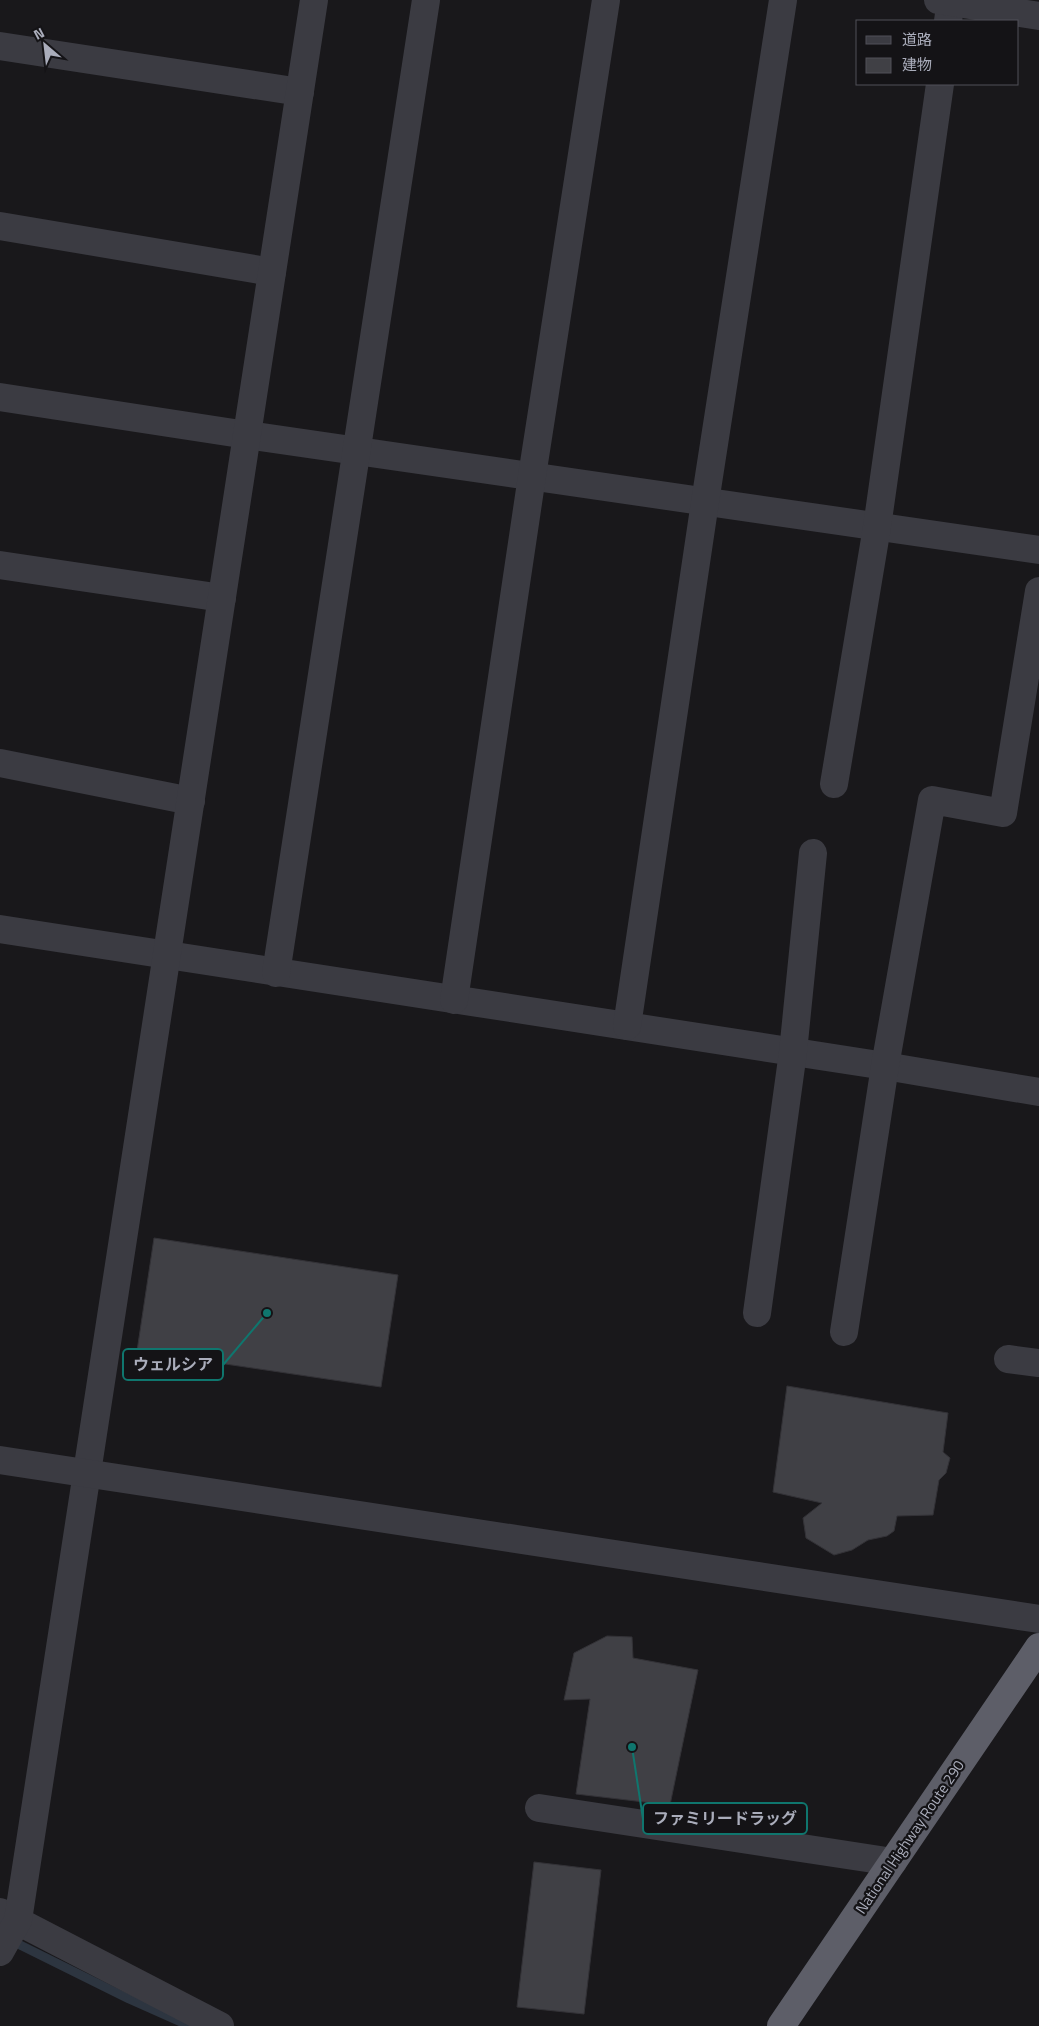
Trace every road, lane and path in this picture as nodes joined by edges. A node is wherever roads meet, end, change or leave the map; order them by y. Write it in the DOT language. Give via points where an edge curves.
graph roads {
  1 [pos="314,0"];
  2 [pos="426,0"];
  3 [pos="606,0"];
  4 [pos="782,0"];
  5 [pos="947,6"];
  6 [pos="1039,16"];
  7 [pos="0,46"];
  8 [pos="940,85"];
  9 [pos="300,92"];
  10 [pos="0,226"];
  11 [pos="272,272"];
  12 [pos="0,397"];
  13 [pos="247,435"];
  14 [pos="356,451"];
  15 [pos="532,476"];
  16 [pos="705,502"];
  17 [pos="877,527"];
  18 [pos="1039,550"];
  19 [pos="0,566"];
  20 [pos="1039,591"];
  21 [pos="222,598"];
  22 [pos="0,763"];
  23 [pos="834,784"];
  24 [pos="191,801"];
  25 [pos="813,853"];
  26 [pos="0,929"];
  27 [pos="167,956"];
  28 [pos="276,973"];
  29 [pos="454,1000"];
  30 [pos="628,1026"];
  31 [pos="793,1052"];
  32 [pos="885,1066"];
  33 [pos="1039,1092"];
  34 [pos="757,1313"];
  35 [pos="844,1332"];
  36 [pos="1008,1359"];
  37 [pos="1039,1362"];
  38 [pos="0,1460"];
  39 [pos="87,1473"];
  40 [pos="1039,1619"];
  41 [pos="1039,1647"];
  42 [pos="540,1808"];
  43 [pos="893,1862"];
  44 [pos="9,1916"];
  45 [pos="0,1952"];
  46 [pos="220,2026"];
  47 [pos="781,2026"];
  1 -- 9 [label="street"];
  2 -- 14 [label="street"];
  3 -- 15 [label="street"];
  4 -- 16 [label="street"];
  5 -- 6 [label="street"];
  7 -- 9 [label="street"];
  8 -- 17 [label="street"];
  9 -- 11 [label="street"];
  10 -- 11 [label="street"];
  11 -- 13 [label="street"];
  12 -- 13 [label="street"];
  13 -- 14 [label="street"];
  13 -- 21 [label="street"];
  14 -- 15 [label="street"];
  14 -- 28 [label="street"];
  15 -- 16 [label="street"];
  15 -- 29 [label="street"];
  16 -- 17 [label="street"];
  16 -- 30 [label="street"];
  17 -- 18 [label="street"];
  17 -- 23 [label="street"];
  19 -- 21 [label="street"];
  20 -- 32 [label="street" via="1003,813 932,800"];
  21 -- 24 [label="street"];
  22 -- 24 [label="street"];
  24 -- 27 [label="street"];
  25 -- 31 [label="street"];
  26 -- 27 [label="street"];
  27 -- 28 [label="street"];
  27 -- 39 [label="street"];
  28 -- 29 [label="street"];
  29 -- 30 [label="street"];
  30 -- 31 [label="street"];
  31 -- 32 [label="street"];
  31 -- 34 [label="street"];
  32 -- 33 [label="street"];
  32 -- 35 [label="street"];
  36 -- 37 [label="street"];
  38 -- 39 [label="street"];
  39 -- 40 [label="street"];
  39 -- 44 [label="street"];
  41 -- 43 [label="highway, National Highway Route 290"];
  42 -- 43 [label="street"];
  43 -- 47 [label="highway, National Highway Route 290"];
  44 -- 45 [label="street"];
  44 -- 46 [label="street"];
}
